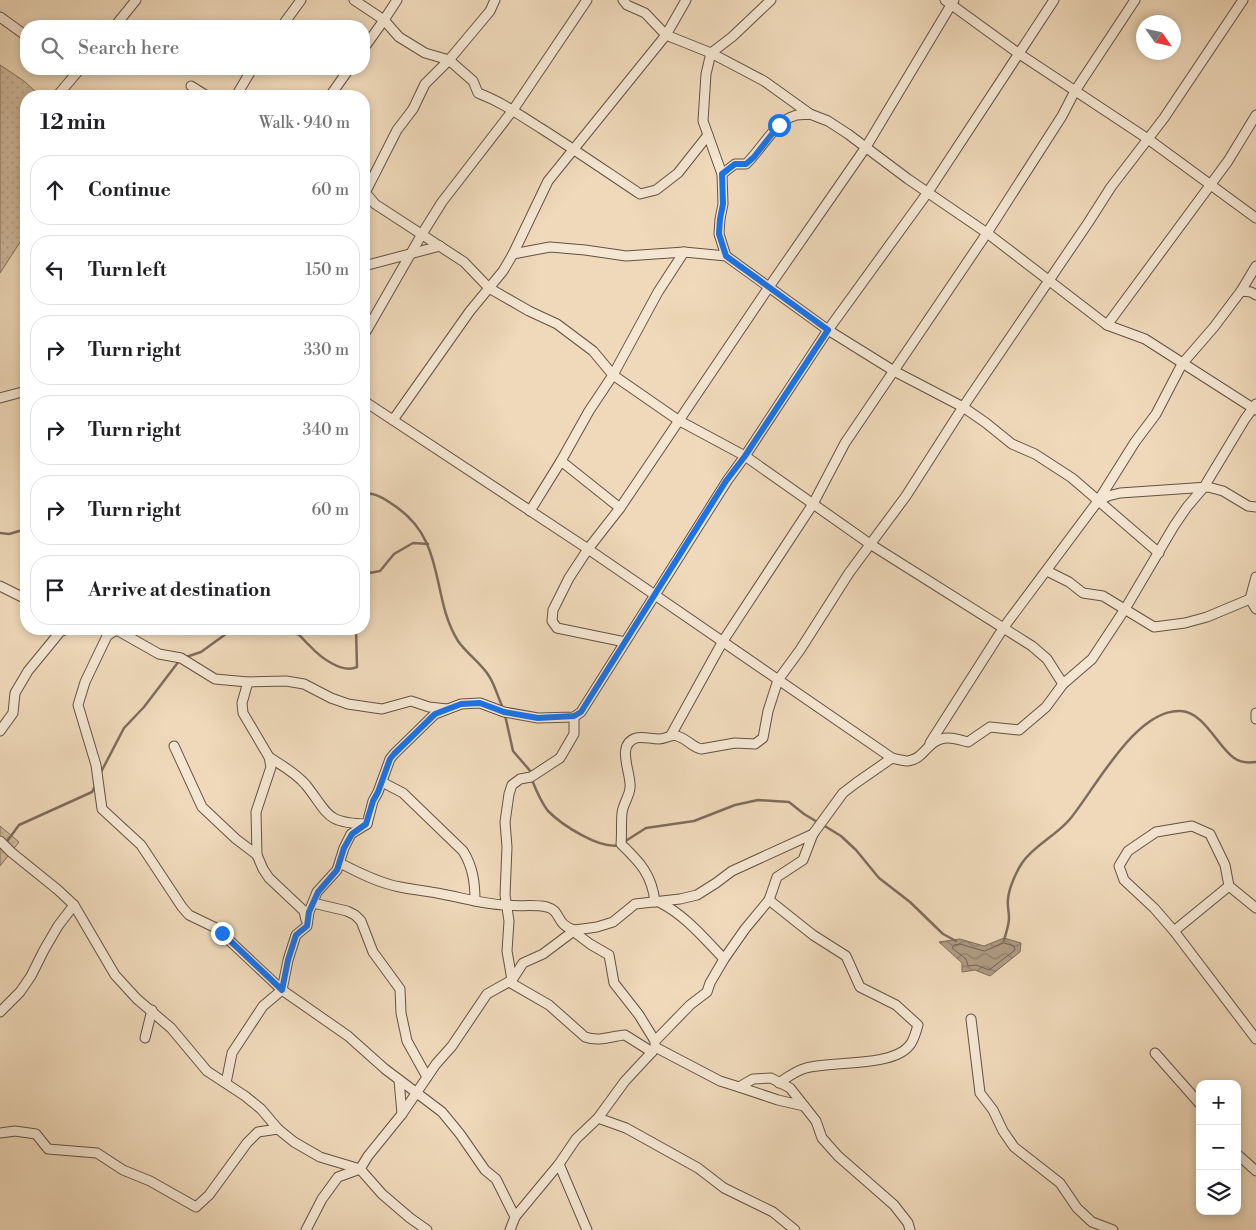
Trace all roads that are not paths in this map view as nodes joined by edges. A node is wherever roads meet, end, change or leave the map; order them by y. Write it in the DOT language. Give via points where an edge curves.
graph roads {
  1 [pos="136,0"];
  2 [pos="301,0"];
  3 [pos="354,0"];
  4 [pos="397,0"];
  5 [pos="495,0"];
  6 [pos="587,0"];
  7 [pos="623,0"];
  8 [pos="686,0"];
  9 [pos="771,0"];
  10 [pos="1054,0"];
  11 [pos="1135,0"];
  12 [pos="1243,0"];
  13 [pos="950,2"];
  14 [pos="0,17"];
  15 [pos="120,20"];
  16 [pos="286,20"];
  17 [pos="384,20"];
  18 [pos="20,31"];
  19 [pos="666,35"];
  20 [pos="370,40"];
  21 [pos="711,52"];
  22 [pos="1018,53"];
  23 [pos="449,60"];
  24 [pos="75,75"];
  25 [pos="248,75"];
  26 [pos="346,75"];
  27 [pos="191,86"];
  28 [pos="62,90"];
  29 [pos="197,90"];
  30 [pos="240,90"];
  31 [pos="334,90"];
  32 [pos="1075,91"];
  33 [pos="513,110"];
  34 [pos="810,114"];
  35 [pos="1256,116"];
  36 [pos="708,135"];
  37 [pos="1148,139"];
  38 [pos="866,147"];
  39 [pos="575,149"];
  40 [pos="722,174"];
  41 [pos="370,183"];
  42 [pos="1210,185"];
  43 [pos="928,192"];
  44 [pos="370,198"];
  45 [pos="1256,218"];
  46 [pos="987,232"];
  47 [pos="422,234"];
  48 [pos="440,246"];
  49 [pos="684,252"];
  50 [pos="411,254"];
  51 [pos="513,254"];
  52 [pos="726,256"];
  53 [pos="370,265"];
  54 [pos="1256,266"];
  55 [pos="1050,280"];
  56 [pos="769,287"];
  57 [pos="489,288"];
  58 [pos="1241,291"];
  59 [pos="1256,295"];
  60 [pos="370,325"];
  61 [pos="1107,325"];
  62 [pos="828,330"];
  63 [pos="1182,364"];
  64 [pos="894,371"];
  65 [pos="612,375"];
  66 [pos="20,393"];
  67 [pos="0,398"];
  68 [pos="370,405"];
  69 [pos="962,407"];
  70 [pos="1255,407"];
  71 [pos="393,420"];
  72 [pos="678,420"];
  73 [pos="745,456"];
  74 [pos="561,461"];
  75 [pos="1204,487"];
  76 [pos="1098,501"];
  77 [pos="813,504"];
  78 [pos="1256,507"];
  79 [pos="620,508"];
  80 [pos="530,511"];
  81 [pos="870,544"];
  82 [pos="588,549"];
  83 [pos="1159,553"];
  84 [pos="1046,570"];
  85 [pos="1256,578"];
  86 [pos="0,586"];
  87 [pos="656,595"];
  88 [pos="20,596"];
  89 [pos="1253,599"];
  90 [pos="1125,609"];
  91 [pos="1256,610"];
  92 [pos="1004,626"];
  93 [pos="58,635"];
  94 [pos="108,635"];
  95 [pos="125,635"];
  96 [pos="722,641"];
  97 [pos="625,642"];
  98 [pos="778,680"];
  99 [pos="248,682"];
  100 [pos="1063,684"];
  101 [pos="450,709"];
  102 [pos="1256,713"];
  103 [pos="574,716"];
  104 [pos="1256,719"];
  105 [pos="0,731"];
  106 [pos="671,735"];
  107 [pos="174,746"];
  108 [pos="922,756"];
  109 [pos="268,757"];
  110 [pos="892,758"];
  111 [pos="382,782"];
  112 [pos="366,824"];
  113 [pos="813,834"];
  114 [pos="0,841"];
  115 [pos="257,855"];
  116 [pos="340,863"];
  117 [pos="1229,886"];
  118 [pos="769,900"];
  119 [pos="475,901"];
  120 [pos="657,902"];
  121 [pos="313,904"];
  122 [pos="74,905"];
  123 [pos="506,906"];
  124 [pos="1256,908"];
  125 [pos="307,926"];
  126 [pos="574,930"];
  127 [pos="1174,931"];
  128 [pos="724,959"];
  129 [pos="510,981"];
  130 [pos="282,990"];
  131 [pos="152,1010"];
  132 [pos="0,1012"];
  133 [pos="971,1019"];
  134 [pos="145,1038"];
  135 [pos="1256,1039"];
  136 [pos="654,1047"];
  137 [pos="1155,1053"];
  138 [pos="427,1077"];
  139 [pos="399,1080"];
  140 [pos="226,1083"];
  141 [pos="779,1083"];
  142 [pos="739,1087"];
  143 [pos="417,1093"];
  144 [pos="1196,1099"];
  145 [pos="804,1106"];
  146 [pos="402,1114"];
  147 [pos="598,1118"];
  148 [pos="278,1129"];
  149 [pos="0,1133"];
  150 [pos="1241,1158"];
  151 [pos="558,1164"];
  152 [pos="360,1168"];
  153 [pos="1256,1171"];
  154 [pos="515,1217"];
  155 [pos="306,1230"];
  156 [pos="427,1230"];
  157 [pos="510,1230"];
  158 [pos="587,1230"];
  159 [pos="795,1230"];
  160 [pos="910,1230"];
  161 [pos="1113,1230"];
  1 -- 15 [label="street"];
  2 -- 16 [label="street"];
  3 -- 17 [label="street"];
  4 -- 17 [label="street"];
  5 -- 23 [label="street" via="490,11"];
  6 -- 33 [label="street"];
  7 -- 19 [label="street" via="645,13"];
  8 -- 19 [label="street"];
  9 -- 21 [label="street"];
  10 -- 22 [label="street"];
  11 -- 32 [label="street"];
  12 -- 37 [label="street"];
  13 -- 22 [label="street"];
  13 -- 38 [label="street"];
  14 -- 18 [label="street"];
  17 -- 20 [label="street"];
  17 -- 23 [label="street" via="399,38 426,53"];
  19 -- 21 [label="street"];
  19 -- 39 [label="street"];
  21 -- 34 [label="street" via="764,81"];
  21 -- 36 [label="street" via="703,121"];
  22 -- 32 [label="street"];
  22 -- 43 [label="street"];
  23 -- 33 [label="street" via="473,81 478,93"];
  23 -- 41 [label="street" via="425,84"];
  24 -- 28 [label="street"];
  25 -- 30 [label="street"];
  26 -- 31 [label="street"];
  27 -- 29 [label="street"];
  32 -- 37 [label="street"];
  32 -- 46 [label="street"];
  33 -- 39 [label="street"];
  33 -- 47 [label="street"];
  34 -- 38 [label="street" via="828,121"];
  34 -- 40 [label="street" via="793,116 779,125 746,164 735,164"];
  35 -- 42 [label="street"];
  36 -- 39 [label="street" via="678,173 656,190 640,194"];
  36 -- 40 [label="street"];
  37 -- 42 [label="street"];
  37 -- 55 [label="street"];
  38 -- 43 [label="street"];
  38 -- 56 [label="street"];
  39 -- 51 [label="street" via="548,181"];
  40 -- 52 [label="street" via="719,234"];
  42 -- 45 [label="street"];
  42 -- 61 [label="street"];
  43 -- 46 [label="street"];
  43 -- 62 [label="street"];
  44 -- 47 [label="street"];
  46 -- 55 [label="street"];
  46 -- 64 [label="street"];
  47 -- 48 [label="street"];
  47 -- 50 [label="street"];
  48 -- 50 [label="street"];
  48 -- 57 [label="street" via="464,262"];
  49 -- 51 [label="street" via="626,256 550,247"];
  49 -- 52 [label="street"];
  49 -- 65 [label="street"];
  50 -- 53 [label="street"];
  50 -- 60 [label="street"];
  51 -- 57 [label="street"];
  52 -- 56 [label="street"];
  54 -- 58 [label="street"];
  55 -- 61 [label="street"];
  55 -- 69 [label="street"];
  56 -- 62 [label="street"];
  56 -- 72 [label="street"];
  57 -- 65 [label="street" via="557,324 593,351"];
  57 -- 71 [label="street"];
  58 -- 59 [label="street"];
  58 -- 63 [label="street"];
  61 -- 63 [label="street" via="1145,340"];
  62 -- 64 [label="street"];
  62 -- 73 [label="street"];
  63 -- 70 [label="street"];
  63 -- 76 [label="street" via="1160,408"];
  64 -- 69 [label="street"];
  64 -- 77 [label="street" via="845,443"];
  65 -- 72 [label="street"];
  65 -- 74 [label="street"];
  66 -- 67 [label="street"];
  68 -- 71 [label="street"];
  69 -- 76 [label="street" via="1012,444 1035,454 1072,478"];
  69 -- 81 [label="street" via="906,496"];
  70 -- 75 [label="street"];
  71 -- 80 [label="street"];
  72 -- 73 [label="street"];
  72 -- 79 [label="street"];
  73 -- 77 [label="street"];
  73 -- 87 [label="street" via="726,481"];
  74 -- 79 [label="street"];
  74 -- 80 [label="street"];
  75 -- 76 [label="street" via="1120,494"];
  75 -- 78 [label="street" via="1223,491 1248,506"];
  75 -- 83 [label="street" via="1187,507"];
  76 -- 83 [label="street"];
  76 -- 84 [label="street"];
  77 -- 81 [label="street"];
  77 -- 96 [label="street"];
  79 -- 82 [label="street"];
  80 -- 82 [label="street"];
  81 -- 92 [label="street"];
  81 -- 98 [label="street"];
  82 -- 87 [label="street"];
  82 -- 97 [label="street" via="553,610 552,621 558,628"];
  83 -- 90 [label="street"];
  84 -- 90 [label="street" via="1084,593 1103,596"];
  84 -- 92 [label="street"];
  85 -- 89 [label="street"];
  86 -- 88 [label="street"];
  87 -- 96 [label="street"];
  87 -- 97 [label="street"];
  89 -- 90 [label="street" via="1207,617 1160,628 1154,628"];
  89 -- 91 [label="street"];
  90 -- 100 [label="street" via="1092,659"];
  92 -- 100 [label="street" via="1046,659"];
  92 -- 108 [label="street"];
  93 -- 105 [label="street" via="28,671 15,693 13,713"];
  94 -- 130 [label="street" via="85,682 78,705 96,765 102,809 141,846 189,915 216,928"];
  95 -- 99 [label="street" via="159,654 196,665 216,679"];
  96 -- 98 [label="street"];
  96 -- 106 [label="street"];
  97 -- 103 [label="street" via="581,712"];
  98 -- 106 [label="street" via="763,738 759,742 701,749"];
  98 -- 110 [label="street"];
  99 -- 101 [label="street" via="304,684 331,698 368,707 382,708 411,701"];
  99 -- 109 [label="street" via="243,713"];
  100 -- 108 [label="street" via="1046,707 1019,730 990,727 968,742 941,738 932,742"];
  101 -- 103 [label="street" via="461,704 480,703 504,712 538,718"];
  101 -- 111 [label="street" via="435,714 394,754"];
  102 -- 104 [label="street"];
  103 -- 123 [label="street" via="574,734 560,758 512,785 505,822"];
  106 -- 120 [label="street" via="659,739 637,738 628,745 626,752 630,788 622,812 621,844 637,859 652,882"];
  107 -- 115 [label="street" via="202,807"];
  108 -- 110 [label="street" via="908,760"];
  109 -- 112 [label="street" via="305,784 333,818 346,823"];
  109 -- 115 [label="street" via="269,773 256,812"];
  110 -- 113 [label="street" via="843,794"];
  111 -- 112 [label="street"];
  111 -- 119 [label="street" via="403,793 463,851 473,873"];
  112 -- 116 [label="street" via="352,834"];
  113 -- 118 [label="street" via="803,860 777,877"];
  113 -- 120 [label="street" via="732,871 697,895"];
  114 -- 122 [label="street"];
  115 -- 125 [label="street" via="269,878 304,911"];
  116 -- 119 [label="street" via="399,887"];
  116 -- 121 [label="street"];
  117 -- 124 [label="street"];
  117 -- 127 [label="street"];
  117 -- 127 [label="street" via="1225,865 1210,834 1192,826 1156,832 1128,851 1120,866 1124,880"];
  118 -- 128 [label="street"];
  118 -- 141 [label="street" via="846,956 860,987 896,1005 918,1025 910,1046 895,1056 807,1068"];
  119 -- 123 [label="street"];
  120 -- 126 [label="street" via="635,904 605,925"];
  120 -- 128 [label="street" via="686,920"];
  121 -- 125 [label="street"];
  121 -- 138 [label="street" via="347,911 361,921 373,952 400,989 407,1041"];
  122 -- 131 [label="street" via="115,975"];
  122 -- 132 [label="street" via="20,992"];
  123 -- 126 [label="street" via="549,908 555,911 565,927"];
  123 -- 129 [label="street"];
  125 -- 130 [label="street" via="296,935"];
  126 -- 129 [label="street" via="542,954 523,963"];
  126 -- 136 [label="street" via="609,955 614,983 639,1016"];
  127 -- 135 [label="street"];
  128 -- 136 [label="street" via="707,992 690,1005"];
  129 -- 136 [label="street" via="548,1005 585,1037 602,1040 625,1035"];
  129 -- 138 [label="street" via="487,994"];
  130 -- 139 [label="street" via="348,1036"];
  130 -- 140 [label="street" via="263,1006 232,1054"];
  131 -- 134 [label="street"];
  131 -- 140 [label="street" via="207,1071"];
  133 -- 161 [label="street" via="980,1093 993,1110 1003,1132 1014,1147 1060,1183 1077,1208 1092,1222"];
  136 -- 142 [label="street" via="720,1081"];
  136 -- 147 [label="street"];
  137 -- 144 [label="street"];
  138 -- 143 [label="street"];
  139 -- 143 [label="street"];
  139 -- 146 [label="street"];
  140 -- 148 [label="street" via="246,1096"];
  141 -- 142 [label="street" via="771,1078 753,1079"];
  141 -- 145 [label="street" via="790,1088"];
  142 -- 145 [label="street"];
  143 -- 146 [label="street"];
  143 -- 154 [label="street" via="452,1123 485,1170 496,1179"];
  145 -- 160 [label="street" via="827,1144 894,1205"];
  146 -- 152 [label="street"];
  147 -- 151 [label="street" via="576,1139"];
  147 -- 159 [label="street" via="626,1128 698,1168 724,1188 773,1212"];
  148 -- 149 [label="street" via="258,1132 196,1207 97,1153 48,1149 36,1134 15,1130"];
  148 -- 152 [label="street" via="320,1157"];
  150 -- 153 [label="street"];
  151 -- 154 [label="street"];
  151 -- 158 [label="street"];
  152 -- 155 [label="street" via="338,1177"];
  152 -- 156 [label="street" via="382,1194"];
  154 -- 157 [label="street"];
}
